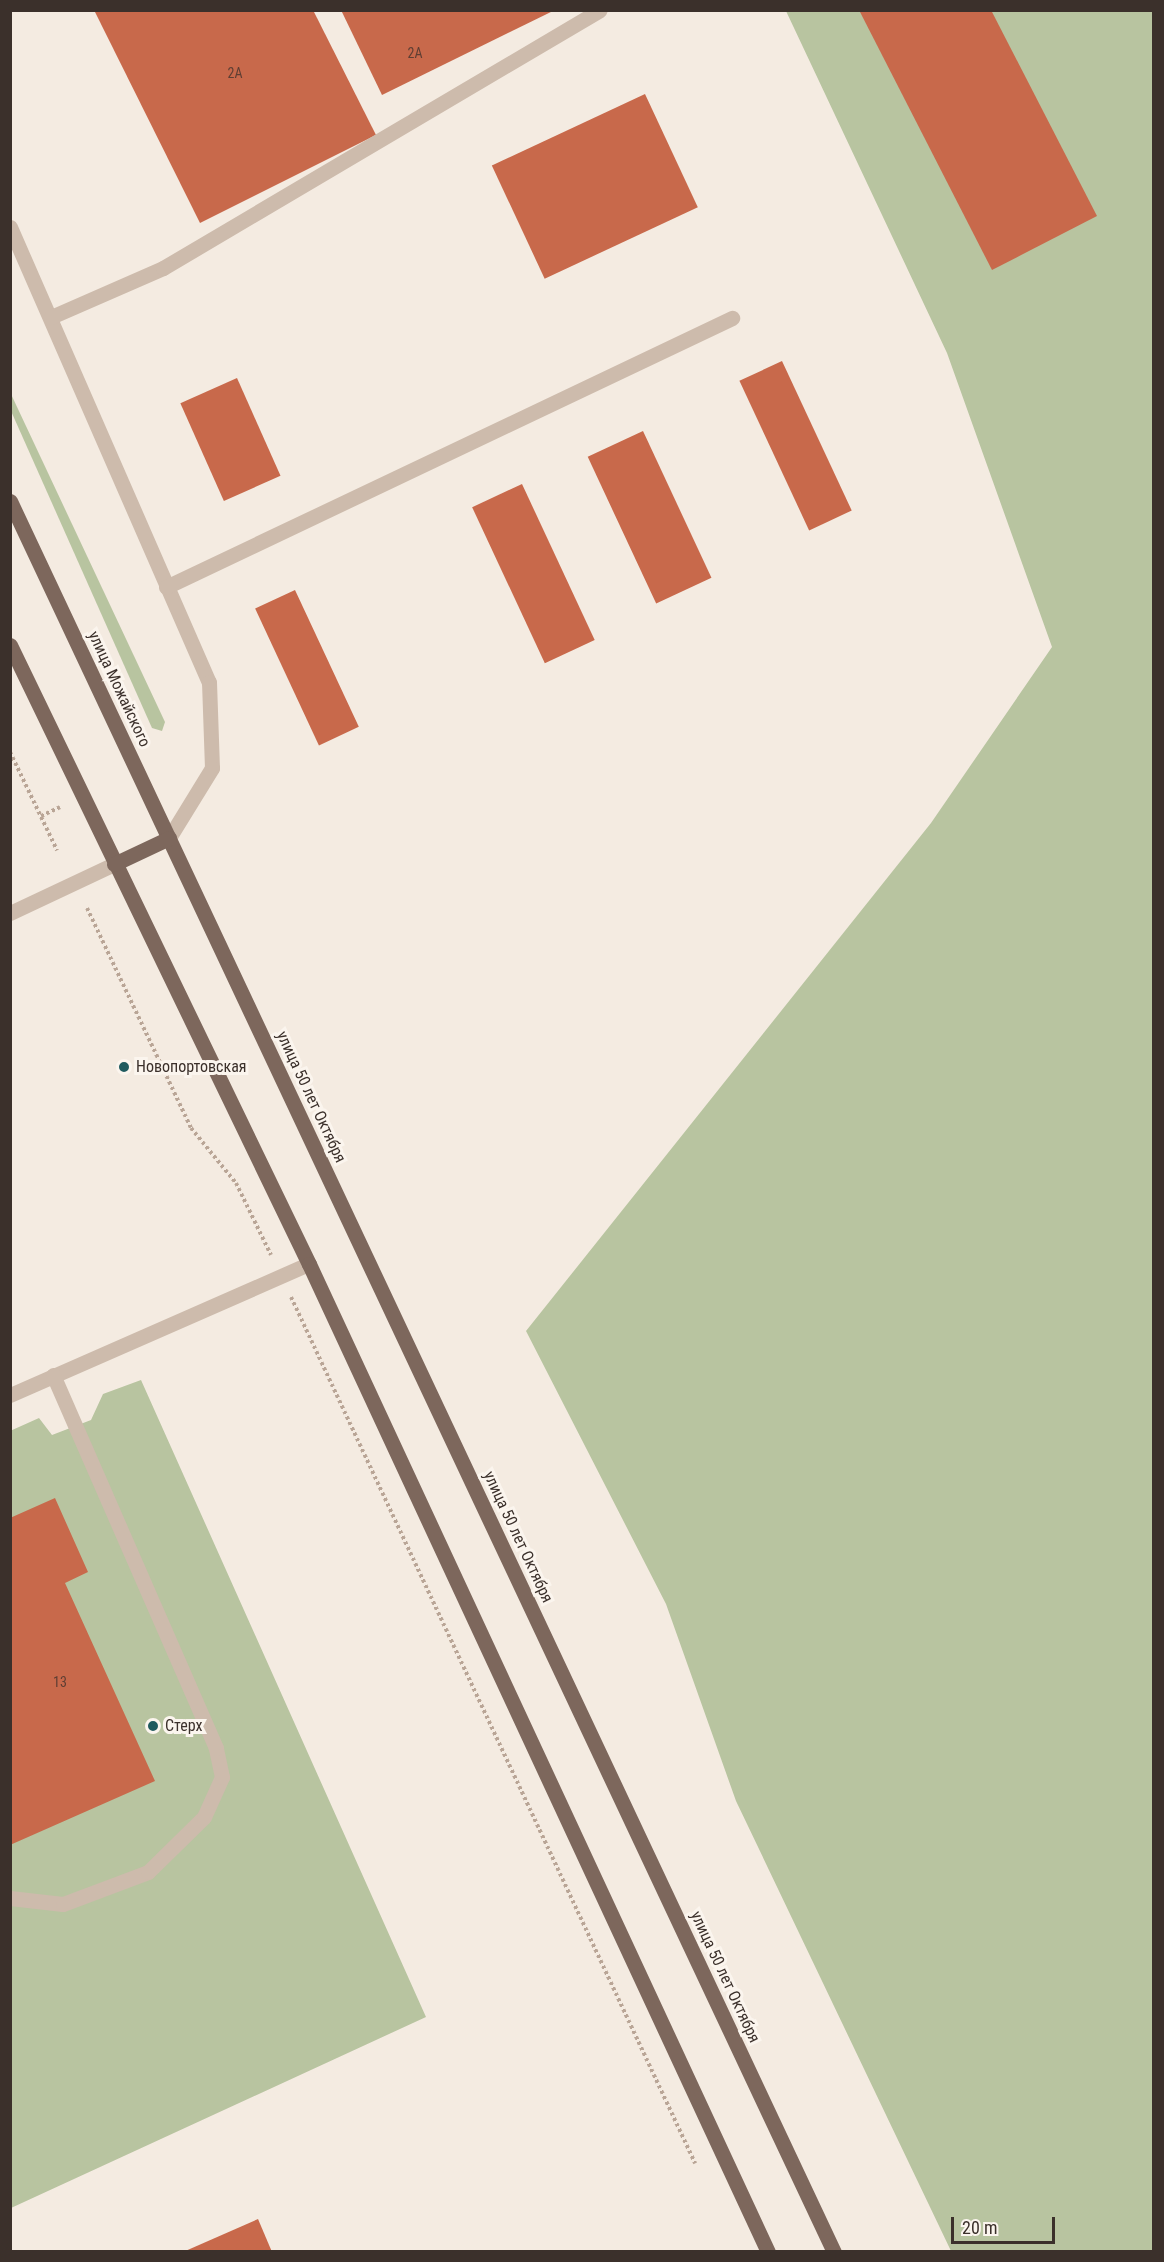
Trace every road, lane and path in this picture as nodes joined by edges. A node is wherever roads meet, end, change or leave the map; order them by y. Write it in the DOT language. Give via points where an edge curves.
graph roads {
  1 [pos="600,10"];
  2 [pos="10,227"];
  3 [pos="51,317"];
  4 [pos="732,318"];
  5 [pos="10,501"];
  6 [pos="166,587"];
  7 [pos="10,645"];
  8 [pos="10,752"];
  9 [pos="63,805"];
  10 [pos="41,816"];
  11 [pos="169,838"];
  12 [pos="57,850"];
  13 [pos="114,864"];
  14 [pos="87,908"];
  15 [pos="10,913"];
  16 [pos="309,1264"];
  17 [pos="281,1276"];
  18 [pos="53,1375"];
  19 [pos="10,1395"];
  20 [pos="10,1899"];
  21 [pos="701,2176"];
  22 [pos="768,2252"];
  23 [pos="834,2252"];
  1 -- 3 [label="street" via="163,268"];
  2 -- 3 [label="street"];
  3 -- 6 [label="street"];
  4 -- 6 [label="street"];
  5 -- 11 [label="main road, улица Можайского"];
  6 -- 11 [label="street" via="209,682 212,768"];
  7 -- 13 [label="main road"];
  8 -- 10 [label="path"];
  9 -- 10 [label="path"];
  10 -- 12 [label="path"];
  11 -- 13 [label="main road"];
  11 -- 23 [label="main road, улица 50 лет Октября"];
  13 -- 15 [label="street"];
  13 -- 16 [label="main road"];
  14 -- 17 [label="path" via="191,1128 236,1183"];
  16 -- 17 [label="street"];
  16 -- 22 [label="main road"];
  17 -- 18 [label="street"];
  17 -- 21 [label="path"];
  18 -- 19 [label="street"];
  18 -- 20 [label="street" via="216,1748 222,1777 204,1817 148,1872 63,1904"];
}
